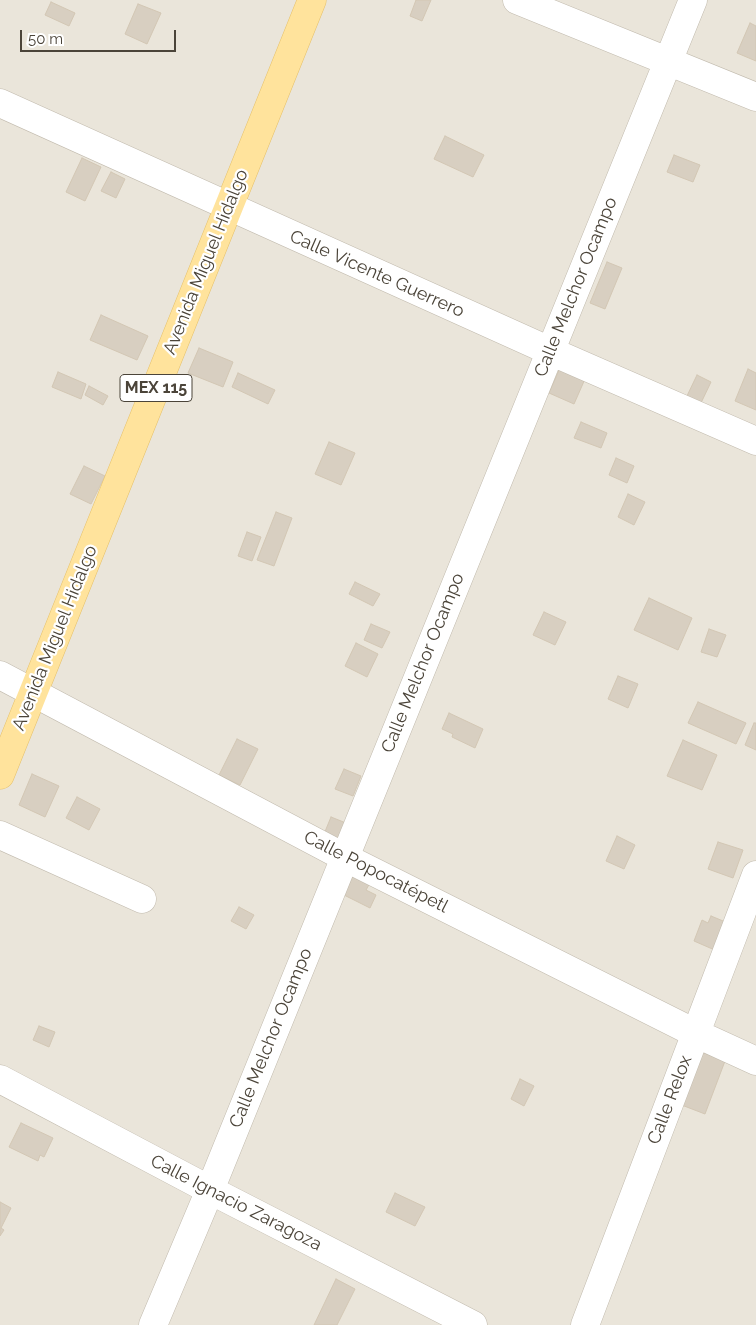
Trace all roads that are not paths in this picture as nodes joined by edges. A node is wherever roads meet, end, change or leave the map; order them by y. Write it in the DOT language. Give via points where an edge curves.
graph roads {
  1 [pos="312,0"];
  2 [pos="517,0"];
  3 [pos="693,0"];
  4 [pos="668,62"];
  5 [pos="756,97"];
  6 [pos="0,103"];
  7 [pos="228,207"];
  8 [pos="550,351"];
  9 [pos="756,441"];
  10 [pos="0,675"];
  11 [pos="33,692"];
  12 [pos="0,775"];
  13 [pos="0,835"];
  14 [pos="344,857"];
  15 [pos="756,875"];
  16 [pos="142,899"];
  17 [pos="695,1033"];
  18 [pos="756,1061"];
  19 [pos="0,1080"];
  20 [pos="210,1190"];
  21 [pos="153,1325"];
  22 [pos="473,1325"];
  23 [pos="585,1325"];
  1 -- 7 [label="main road, Avenida Miguel Hidalgo / MEX 115"];
  2 -- 4 [label="street"];
  3 -- 4 [label="street, Calle Melchor Ocampo"];
  4 -- 5 [label="street"];
  4 -- 8 [label="street, Calle Melchor Ocampo"];
  6 -- 7 [label="street, Calle Vicente Guerrero"];
  7 -- 8 [label="street, Calle Vicente Guerrero"];
  7 -- 11 [label="main road, Avenida Miguel Hidalgo / MEX 115"];
  8 -- 9 [label="street, Calle Vicente Guerrero"];
  8 -- 14 [label="street, Calle Melchor Ocampo"];
  10 -- 11 [label="street, Calle Popocatépetl"];
  11 -- 12 [label="main road, Avenida Miguel Hidalgo / MEX 115"];
  11 -- 14 [label="street, Calle Popocatépetl"];
  13 -- 16 [label="street"];
  14 -- 17 [label="street, Calle Popocatépetl"];
  14 -- 20 [label="street, Calle Melchor Ocampo"];
  15 -- 17 [label="street, Calle Relox"];
  17 -- 18 [label="street, Calle Popocatépetl"];
  17 -- 23 [label="street, Calle Relox"];
  19 -- 20 [label="street, Calle Ignacio Zaragoza"];
  20 -- 21 [label="street, Calle Melchor Ocampo"];
  20 -- 22 [label="street, Calle Ignacio Zaragoza"];
}
